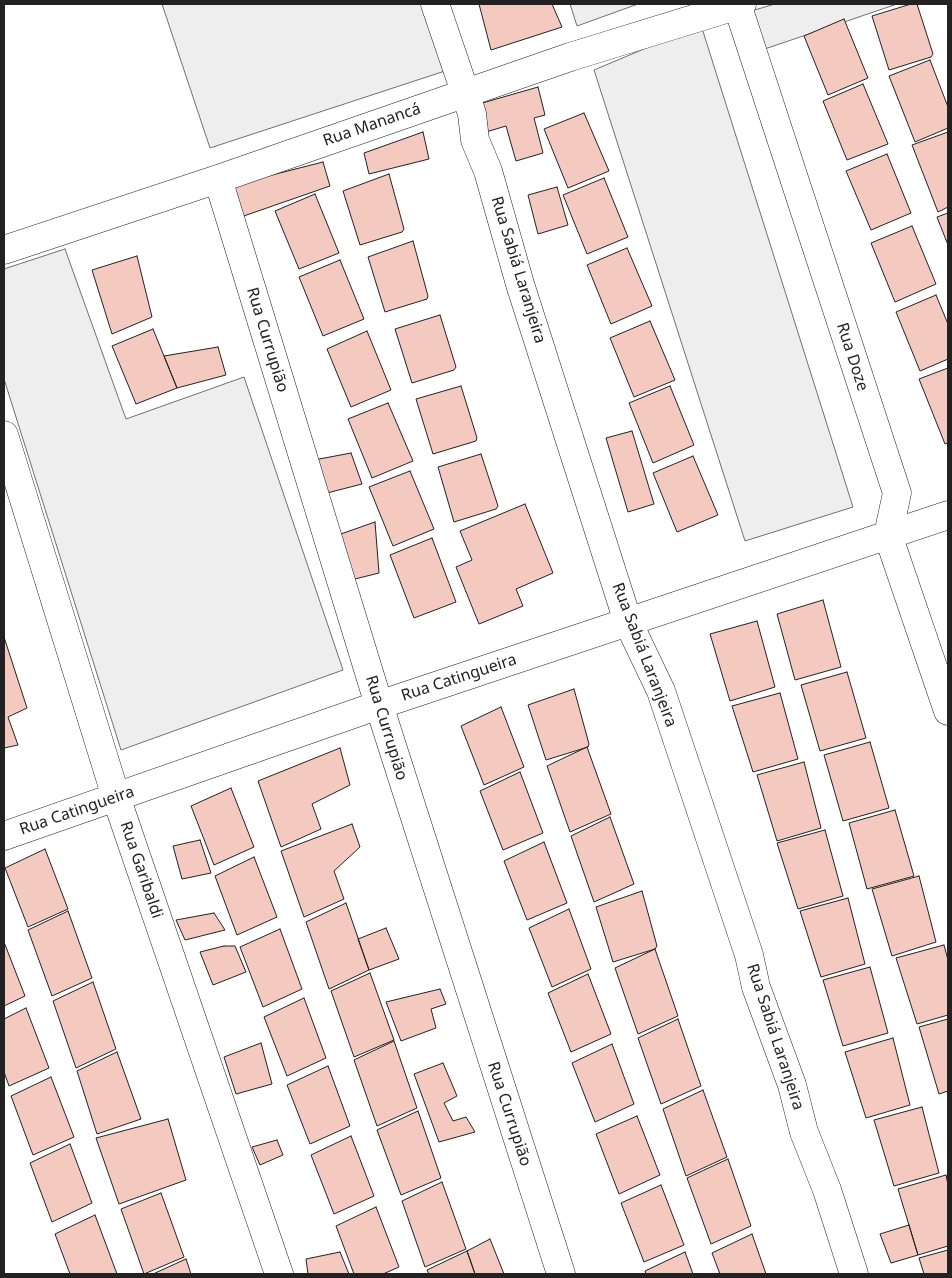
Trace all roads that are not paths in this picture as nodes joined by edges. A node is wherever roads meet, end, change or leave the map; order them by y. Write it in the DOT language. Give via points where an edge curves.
graph roads {
  1 [pos="435,4"];
  2 [pos="739,4"];
  3 [pos="465,92"];
  4 [pos="218,179"];
  5 [pos="4,250"];
  6 [pos="4,434"];
  7 [pos="948,515"];
  8 [pos="888,535"];
  9 [pos="628,622"];
  10 [pos="379,705"];
  11 [pos="948,711"];
  12 [pos="116,797"];
  13 [pos="4,836"];
  14 [pos="279,1274"];
  15 [pos="561,1274"];
  16 [pos="854,1274"];
  1 -- 3 [label="street, Rua Sabiá Laranjeira"];
  2 -- 3 [label="street, Rua Manancá"];
  2 -- 8 [label="street, Rua Doze" via="897,493"];
  3 -- 4 [label="street, Rua Manancá"];
  3 -- 9 [label="street, Rua Sabiá Laranjeira" via="475,140 488,171 520,284"];
  4 -- 5 [label="street, Rua Manancá"];
  4 -- 10 [label="street, Rua Currupião"];
  6 -- 12 [label="street, Rua Garibaldi"];
  7 -- 8 [label="street, Rua Catingueira"];
  8 -- 9 [label="street, Rua Catingueira"];
  8 -- 11 [label="street"];
  9 -- 10 [label="street, Rua Catingueira"];
  9 -- 16 [label="street, Rua Sabiá Laranjeira" via="660,691 749,955 756,988 792,1085 804,1132"];
  10 -- 12 [label="street, Rua Catingueira"];
  10 -- 15 [label="street, Rua Currupião"];
  12 -- 13 [label="street, Rua Catingueira"];
  12 -- 14 [label="street, Rua Garibaldi"];
}
